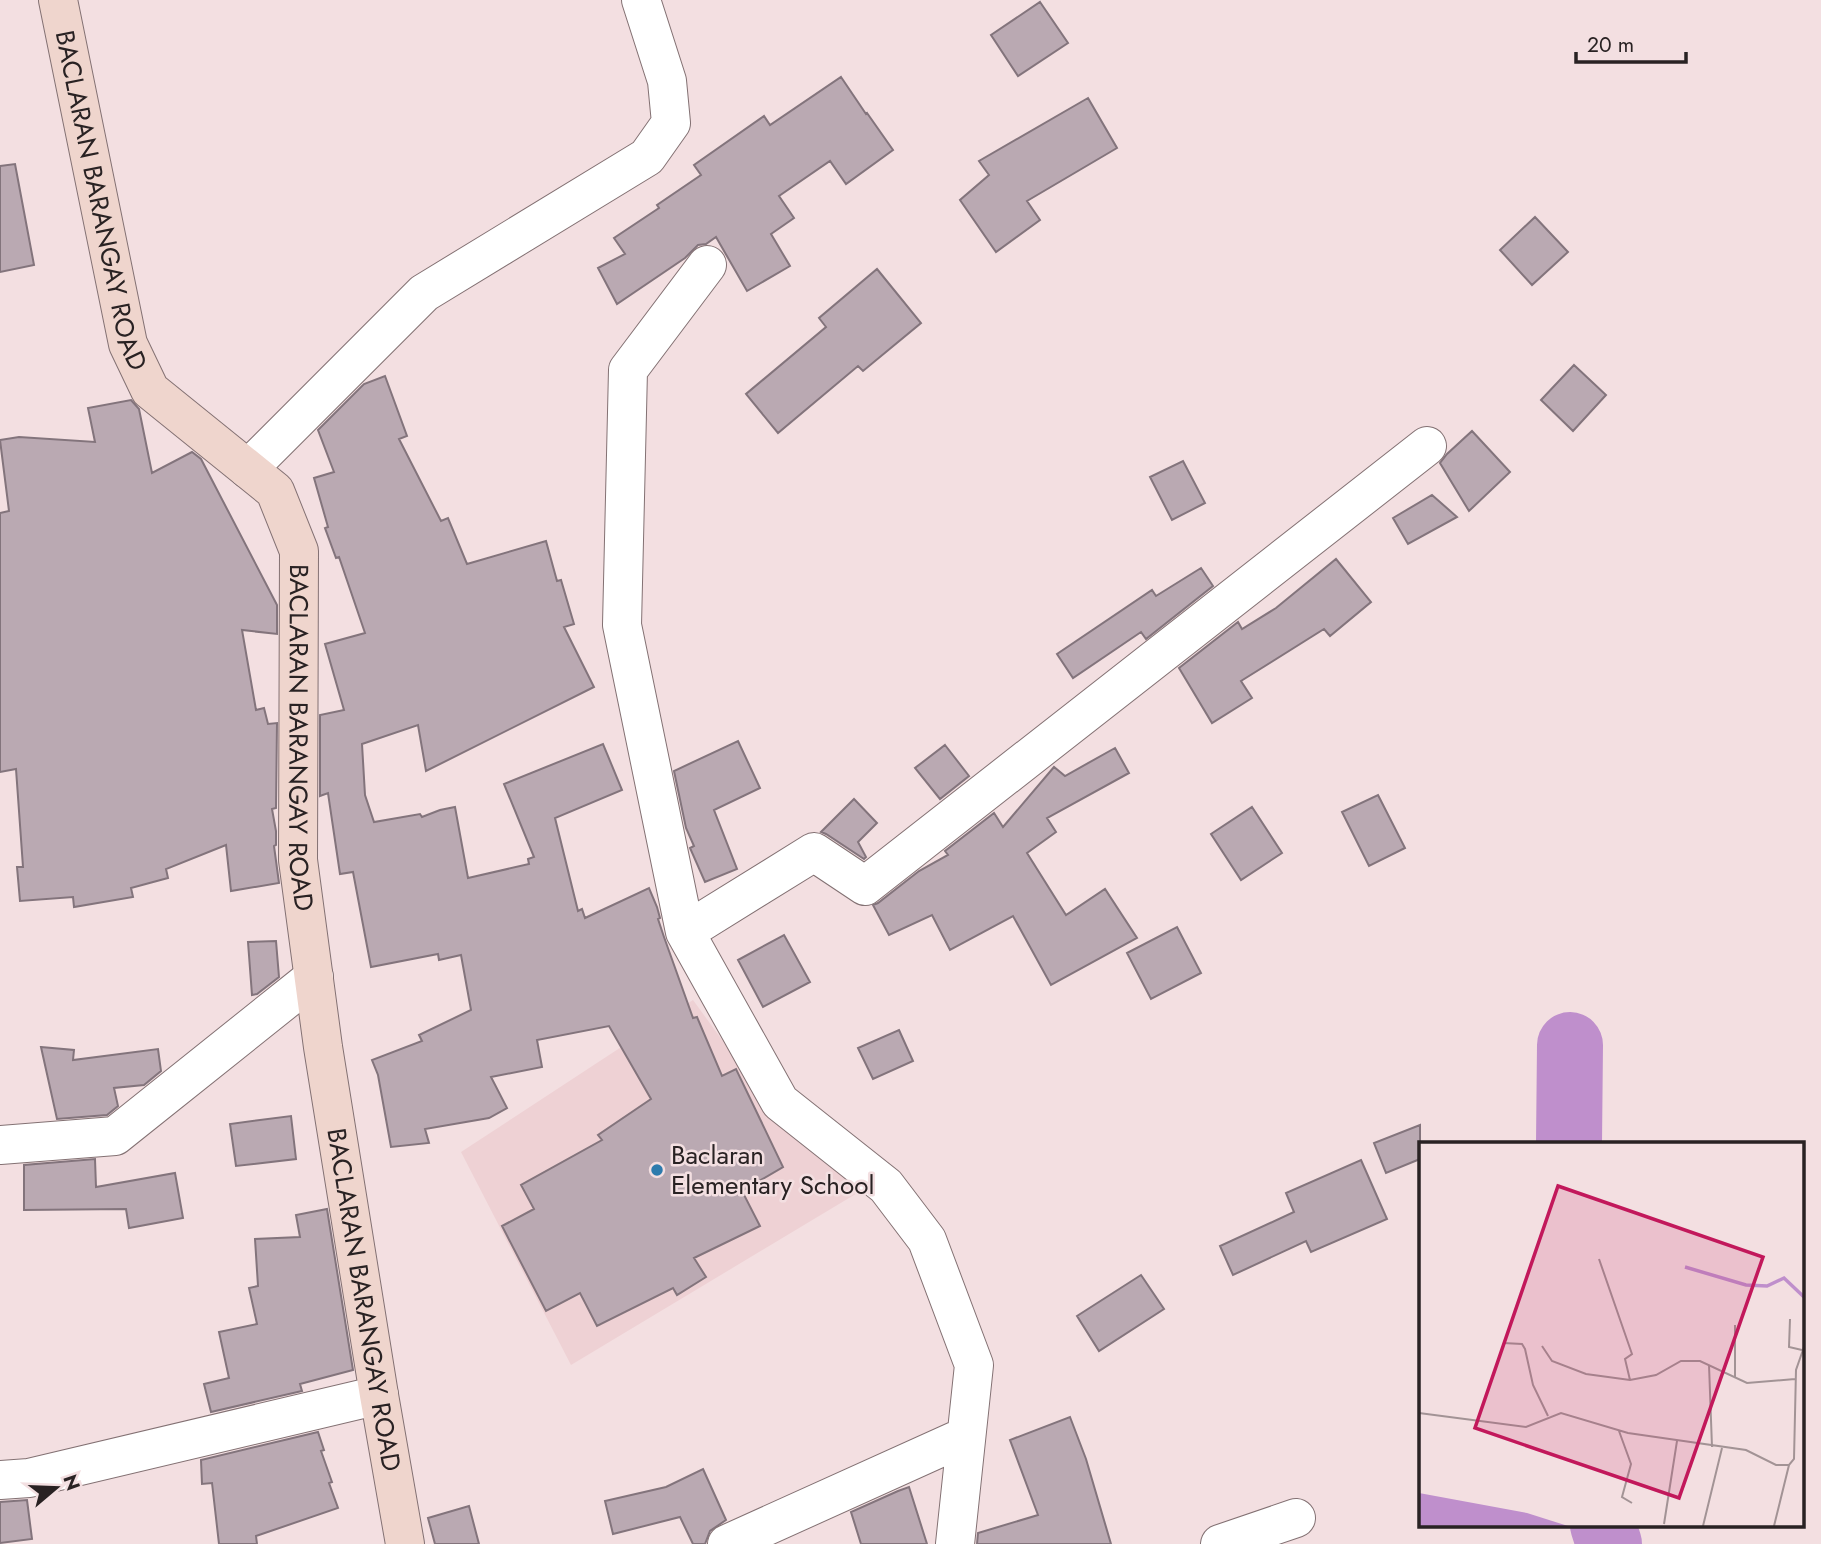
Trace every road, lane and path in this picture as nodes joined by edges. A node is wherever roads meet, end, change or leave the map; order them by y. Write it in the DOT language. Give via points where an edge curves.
graph roads {
  1 [pos="58,0"];
  2 [pos="641,0"];
  3 [pos="707,265"];
  4 [pos="1427,446"];
  5 [pos="248,469"];
  6 [pos="685,932"];
  7 [pos="314,977"];
  8 [pos="0,1145"];
  9 [pos="379,1395"];
  10 [pos="966,1436"];
  11 [pos="0,1480"];
  12 [pos="1296,1518"];
  13 [pos="405,1544"];
  14 [pos="727,1544"];
  15 [pos="955,1544"];
  16 [pos="1220,1544"];
  1 -- 5 [label="street, BACLARAN BARANGAY ROAD" via="128,344 150,390"];
  2 -- 5 [label="street" via="667,81 671,123 647,157 424,293"];
  3 -- 6 [label="street" via="628,370 622,625"];
  4 -- 6 [label="street" via="865,886 814,852"];
  5 -- 7 [label="street, BACLARAN BARANGAY ROAD" via="275,491 299,551 298,860"];
  6 -- 10 [label="street" via="780,1102 886,1186 928,1240 974,1365"];
  7 -- 8 [label="street" via="115,1136"];
  7 -- 9 [label="street, BACLARAN BARANGAY ROAD"];
  9 -- 11 [label="street" via="29,1478"];
  9 -- 13 [label="street, BACLARAN BARANGAY ROAD"];
  10 -- 14 [label="street"];
  10 -- 15 [label="street"];
  12 -- 16 [label="street"];
}
